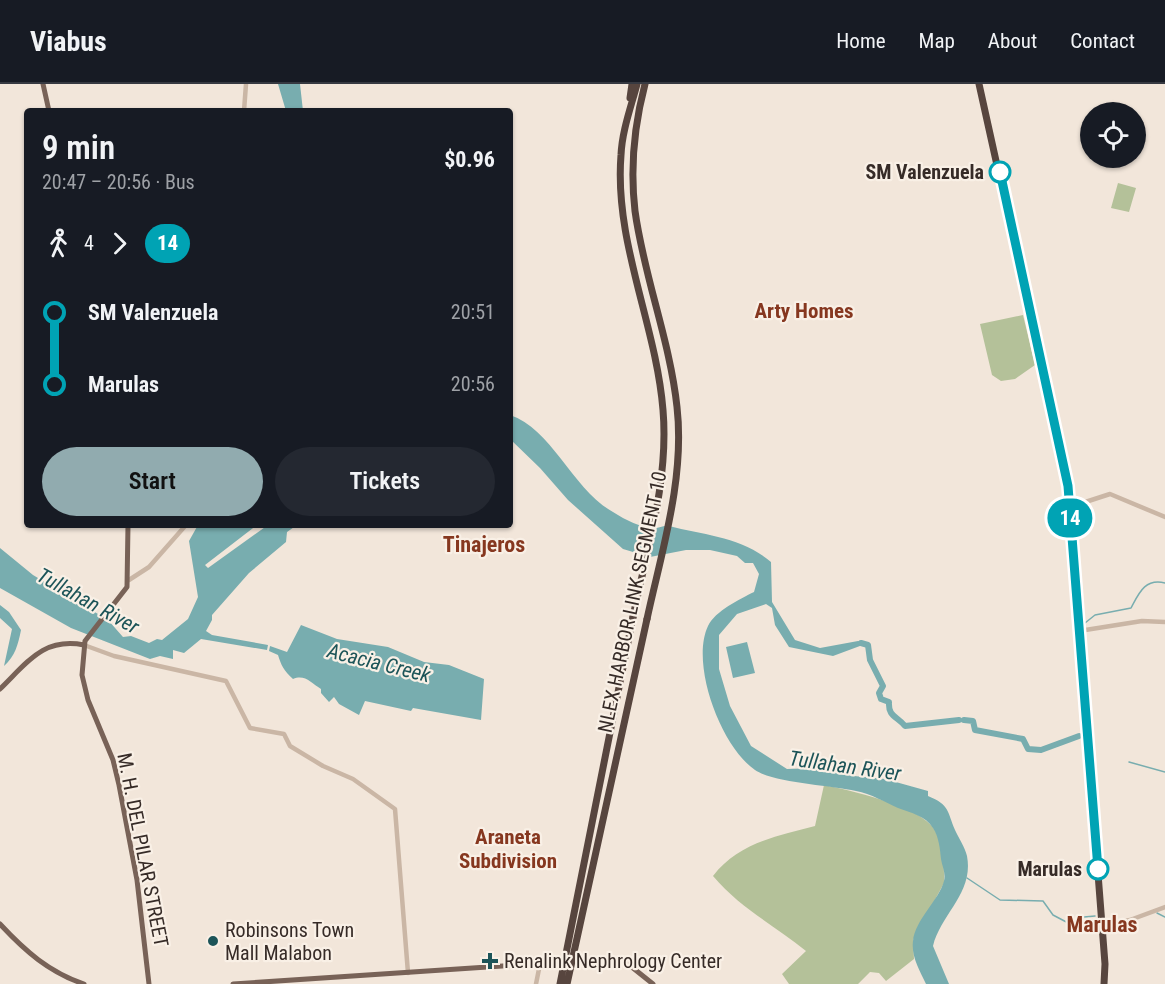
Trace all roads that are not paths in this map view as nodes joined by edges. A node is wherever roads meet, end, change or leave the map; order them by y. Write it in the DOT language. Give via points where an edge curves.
graph roads {
  1 [pos="43,84"];
  2 [pos="246,84"];
  3 [pos="632,84"];
  4 [pos="637,84"];
  5 [pos="647,84"];
  6 [pos="979,84"];
  7 [pos="48,108"];
  8 [pos="244,108"];
  9 [pos="623,139"];
  10 [pos="1070,507"];
  11 [pos="1165,517"];
  12 [pos="128,528"];
  13 [pos="183,528"];
  14 [pos="129,580"];
  15 [pos="1165,622"];
  16 [pos="1079,633"];
  17 [pos="84,645"];
  18 [pos="0,688"];
  19 [pos="1165,907"];
  20 [pos="0,924"];
  21 [pos="1102,926"];
  22 [pos="540,964"];
  23 [pos="408,973"];
  24 [pos="84,984"];
  25 [pos="149,984"];
  26 [pos="233,984"];
  27 [pos="536,984"];
  28 [pos="560,984"];
  29 [pos="567,984"];
  30 [pos="653,984"];
  31 [pos="1104,984"];
  1 -- 7 [label="main road"];
  2 -- 8 [label="street"];
  3 -- 9 [label="highway"];
  4 -- 9 [label="highway, NLEX HARBOR LINK SEGMENT 10"];
  5 -- 29 [label="highway, NLEX HARBOR LINK SEGMENT 10, bridge" via="634,141 635,211 677,406 676,479"];
  6 -- 10 [label="highway"];
  9 -- 28 [label="highway, NLEX HARBOR LINK SEGMENT 10, bridge" via="622,213 660,387 664,448 653,522"];
  10 -- 11 [label="street" via="1110,494"];
  10 -- 16 [label="highway"];
  12 -- 14 [label="main road"];
  13 -- 14 [label="street" via="149,567"];
  14 -- 17 [label="main road, M. H. DEL PILAR STREET" via="123,595"];
  15 -- 16 [label="street" via="1142,621"];
  16 -- 21 [label="highway"];
  17 -- 18 [label="main road" via="60,643 47,647"];
  17 -- 23 [label="street" via="114,656 226,681 250,728 284,734 290,746 353,779 395,809"];
  17 -- 25 [label="main road, M. H. DEL PILAR STREET" via="83,683 113,760 137,880"];
  19 -- 21 [label="street"];
  20 -- 24 [label="main road" via="40,962"];
  21 -- 31 [label="highway"];
  22 -- 23 [label="main road"];
  22 -- 27 [label="street"];
  22 -- 30 [label="main road" via="616,960 633,967"];
  23 -- 26 [label="main road"];
}
